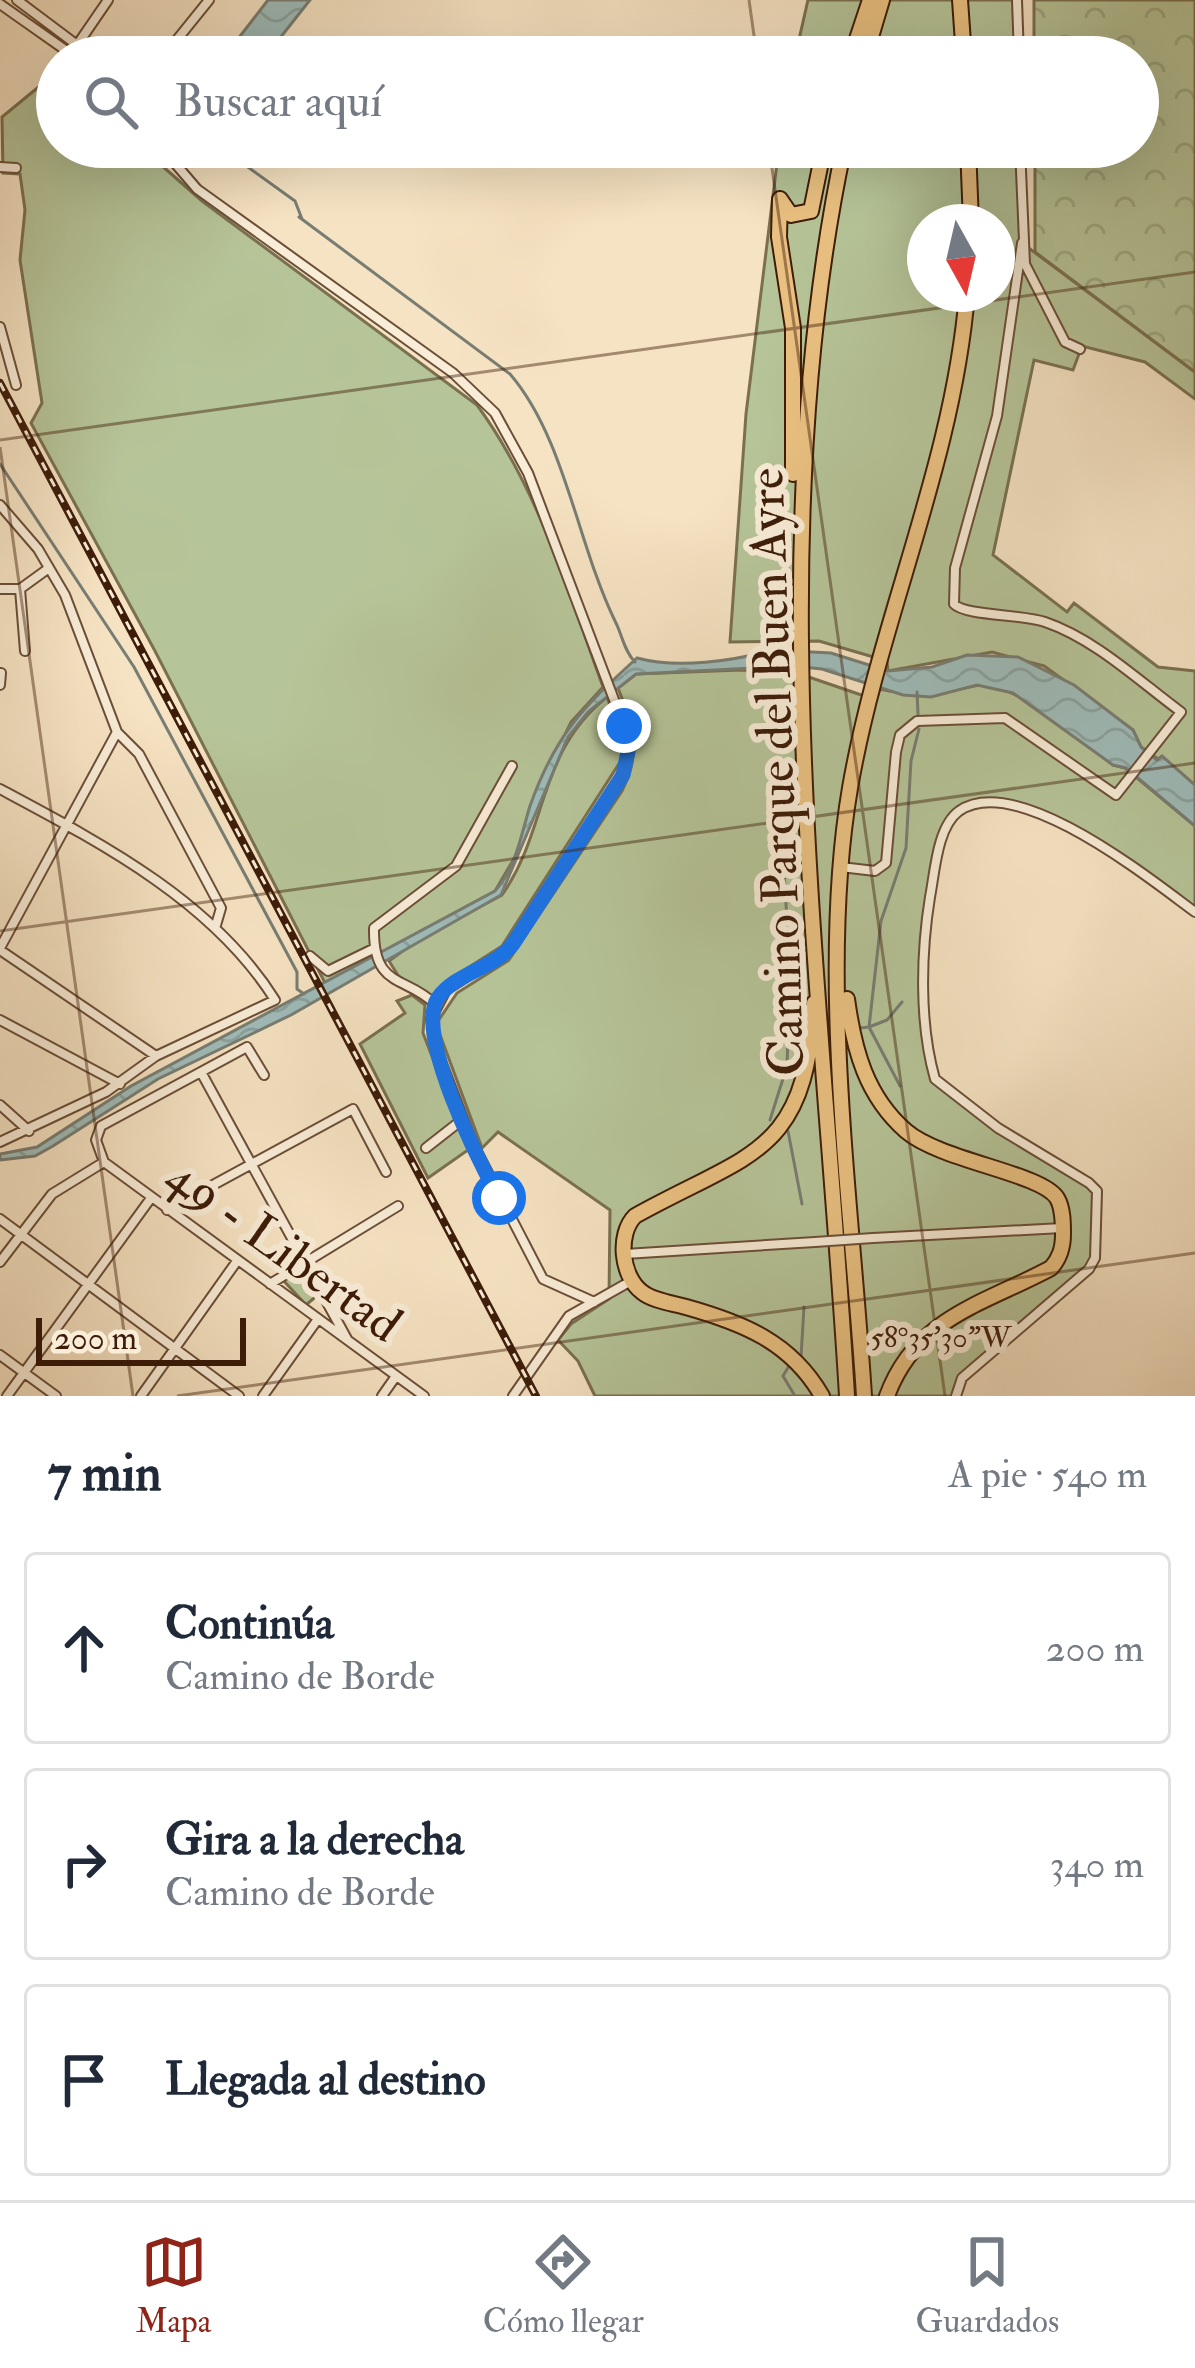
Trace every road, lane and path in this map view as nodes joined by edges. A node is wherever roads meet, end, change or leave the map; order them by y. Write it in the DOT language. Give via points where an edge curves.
graph roads {
  1 [pos="17,0"];
  2 [pos="108,0"];
  3 [pos="209,0"];
  4 [pos="870,0"];
  5 [pos="882,0"];
  6 [pos="961,0"];
  7 [pos="1018,0"];
  8 [pos="0,4"];
  9 [pos="45,36"];
  10 [pos="66,36"];
  11 [pos="85,36"];
  12 [pos="180,36"];
  13 [pos="858,36"];
  14 [pos="871,36"];
  15 [pos="963,36"];
  16 [pos="1018,36"];
  17 [pos="0,167"];
  18 [pos="16,168"];
  19 [pos="179,168"];
  20 [pos="820,168"];
  21 [pos="841,168"];
  22 [pos="969,168"];
  23 [pos="1020,168"];
  24 [pos="970,204"];
  25 [pos="1022,243"];
  26 [pos="964,312"];
  27 [pos="0,327"];
  28 [pos="1080,350"];
  29 [pos="16,385"];
  30 [pos="0,505"];
  31 [pos="799,540"];
  32 [pos="49,568"];
  33 [pos="0,589"];
  34 [pos="20,589"];
  35 [pos="25,651"];
  36 [pos="1,673"];
  37 [pos="0,685"];
  38 [pos="117,732"];
  39 [pos="512,766"];
  40 [pos="0,789"];
  41 [pos="66,827"];
  42 [pos="841,867"];
  43 [pos="1195,912"];
  44 [pos="216,925"];
  45 [pos="838,937"];
  46 [pos="818,944"];
  47 [pos="0,949"];
  48 [pos="376,949"];
  49 [pos="310,956"];
  50 [pos="435,1004"];
  51 [pos="0,1020"];
  52 [pos="156,1056"];
  53 [pos="201,1072"];
  54 [pos="264,1075"];
  55 [pos="120,1084"];
  56 [pos="0,1105"];
  57 [pos="463,1119"];
  58 [pos="29,1131"];
  59 [pos="0,1142"];
  60 [pos="426,1148"];
  61 [pos="104,1162"];
  62 [pos="252,1164"];
  63 [pos="386,1172"];
  64 [pos="151,1198"];
  65 [pos="398,1206"];
  66 [pos="167,1210"];
  67 [pos="0,1219"];
  68 [pos="1063,1228"];
  69 [pos="20,1234"];
  70 [pos="625,1254"];
  71 [pos="304,1260"];
  72 [pos="0,1262"];
  73 [pos="237,1262"];
  74 [pos="632,1280"];
  75 [pos="86,1284"];
  76 [pos="270,1284"];
  77 [pos="594,1302"];
  78 [pos="318,1319"];
  79 [pos="348,1340"];
  80 [pos="175,1350"];
  81 [pos="0,1355"];
  82 [pos="24,1372"];
  83 [pos="396,1376"];
  84 [pos="7,1396"];
  85 [pos="56,1396"];
  86 [pos="141,1396"];
  87 [pos="239,1396"];
  88 [pos="263,1396"];
  89 [pos="382,1396"];
  90 [pos="424,1396"];
  91 [pos="513,1396"];
  92 [pos="821,1396"];
  93 [pos="847,1396"];
  94 [pos="864,1396"];
  95 [pos="887,1396"];
  96 [pos="956,1396"];
  1 -- 10 [label="street"];
  2 -- 11 [label="street"];
  3 -- 12 [label="street"];
  4 -- 13 [label="highway"];
  5 -- 14 [label="highway"];
  6 -- 15 [label="highway"];
  7 -- 16 [label="street"];
  8 -- 9 [label="street"];
  17 -- 18 [label="street"];
  19 -- 50 [label="street" via="495,413 528,472 629,747 623,775 509,950"];
  20 -- 31 [label="highway" via="811,211 791,215 780,199 778,219 794,328"];
  21 -- 31 [label="highway, Camino Parque del Buen Ayre" via="812,349"];
  22 -- 24 [label="highway"];
  23 -- 25 [label="street"];
  25 -- 28 [label="street" via="1064,342"];
  25 -- 42 [label="street" via="997,416 952,599 964,612 1019,614 1060,627 1181,712 1114,794 1005,718 917,721 900,734 896,752 886,863 874,871"];
  26 -- 42 [label="highway, Camino Parque del Buen Ayre" via="942,451 869,694"];
  27 -- 29 [label="street"];
  30 -- 32 [label="street"];
  31 -- 46 [label="highway, Camino Parque del Buen Ayre"];
  32 -- 34 [label="street"];
  32 -- 38 [label="street"];
  33 -- 34 [label="street"];
  34 -- 35 [label="street"];
  36 -- 37 [label="street"];
  38 -- 41 [label="street"];
  38 -- 44 [label="street" via="140,754 221,908"];
  39 -- 48 [label="street" via="456,866 383,918 374,928"];
  40 -- 41 [label="street"];
  41 -- 44 [label="street"];
  41 -- 47 [label="street"];
  42 -- 45 [label="highway, Camino Parque del Buen Ayre"];
  43 -- 96 [label="street" via="1046,814 977,806 958,812 945,831 923,939 935,1079 1089,1183 1100,1206 1089,1269 962,1378"];
  44 -- 52 [label="street" via="275,1000"];
  45 -- 68 [label="highway" via="856,1050 880,1103 932,1149 1049,1190"];
  45 -- 94 [label="highway, Camino Parque del Buen Ayre"];
  46 -- 70 [label="highway" via="809,1062 792,1110 736,1168 630,1220"];
  46 -- 93 [label="highway, Camino Parque del Buen Ayre"];
  47 -- 52 [label="street"];
  48 -- 49 [label="street" via="328,971"];
  48 -- 50 [label="street" via="395,984"];
  50 -- 57 [label="street" via="434,1040"];
  51 -- 55 [label="street"];
  52 -- 55 [label="street"];
  53 -- 54 [label="street" via="247,1047"];
  53 -- 61 [label="street" via="101,1126 96,1140"];
  53 -- 62 [label="street"];
  55 -- 58 [label="street"];
  56 -- 58 [label="street"];
  57 -- 60 [label="street"];
  57 -- 77 [label="street" via="543,1279"];
  58 -- 59 [label="street"];
  61 -- 64 [label="street, 49 - Libertad"];
  61 -- 69 [label="street" via="52,1193"];
  62 -- 63 [label="street" via="353,1109"];
  62 -- 66 [label="street"];
  62 -- 71 [label="street"];
  64 -- 66 [label="street, 49 - Libertad"];
  64 -- 75 [label="street"];
  65 -- 71 [label="street"];
  66 -- 73 [label="street, 49 - Libertad"];
  67 -- 69 [label="street"];
  68 -- 70 [label="street, bridge"];
  68 -- 95 [label="highway" via="1051,1268 936,1325 909,1352"];
  69 -- 72 [label="street"];
  69 -- 75 [label="street"];
  70 -- 74 [label="highway"];
  71 -- 76 [label="street"];
  71 -- 79 [label="street"];
  73 -- 76 [label="street, 49 - Libertad"];
  73 -- 80 [label="street"];
  74 -- 77 [label="street"];
  74 -- 92 [label="highway" via="649,1295 763,1334 804,1369"];
  75 -- 80 [label="street"];
  75 -- 82 [label="street"];
  76 -- 78 [label="street, 49 - Libertad"];
  77 -- 91 [label="street" via="566,1318"];
  78 -- 79 [label="street, 49 - Libertad"];
  78 -- 88 [label="street"];
  79 -- 83 [label="street, 49 - Libertad"];
  80 -- 86 [label="street"];
  80 -- 87 [label="street"];
  81 -- 82 [label="street"];
  82 -- 84 [label="street"];
  82 -- 85 [label="street"];
  83 -- 89 [label="street"];
  83 -- 90 [label="street, 49 - Libertad"];
}
